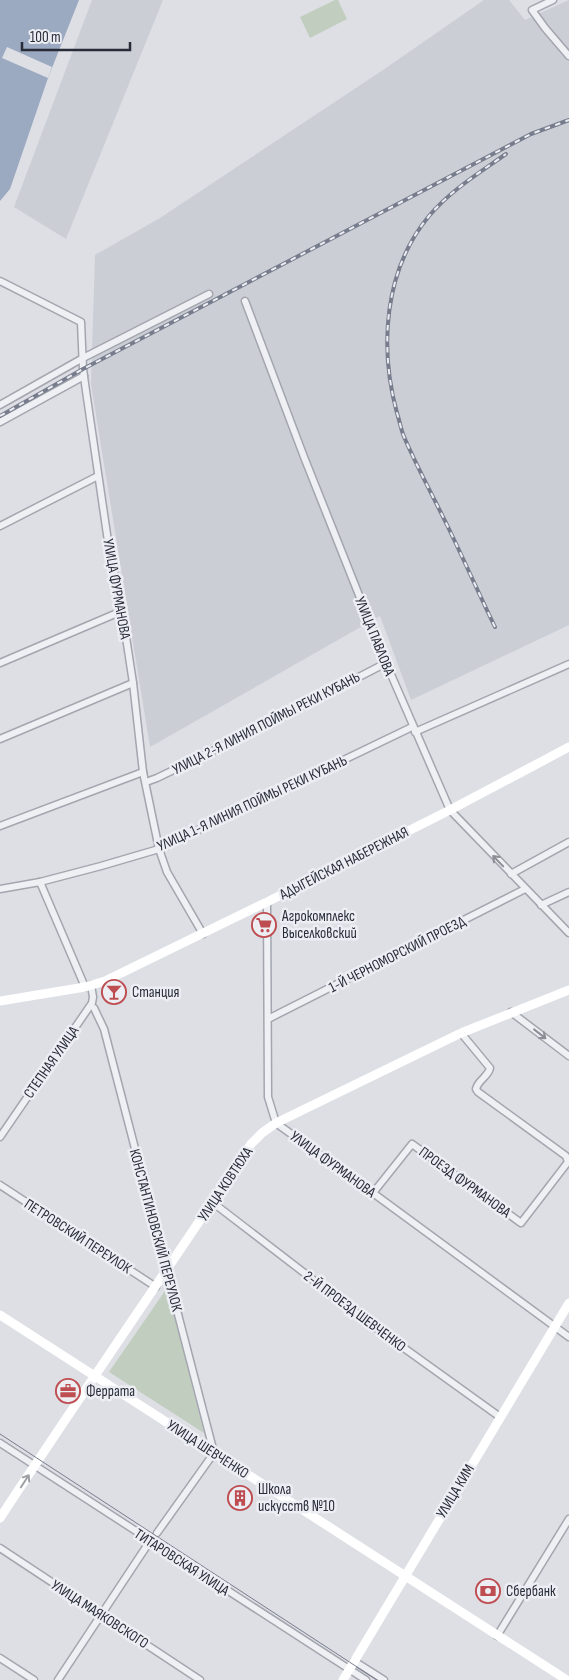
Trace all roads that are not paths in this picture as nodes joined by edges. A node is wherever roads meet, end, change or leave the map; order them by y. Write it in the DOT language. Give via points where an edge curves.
graph roads {
  1 [pos="552,0"];
  2 [pos="569,56"];
  3 [pos="0,281"];
  4 [pos="209,294"];
  5 [pos="245,301"];
  6 [pos="83,358"];
  7 [pos="84,376"];
  8 [pos="0,405"];
  9 [pos="0,422"];
  10 [pos="98,476"];
  11 [pos="0,526"];
  12 [pos="122,611"];
  13 [pos="386,662"];
  14 [pos="0,663"];
  15 [pos="569,664"];
  16 [pos="134,682"];
  17 [pos="414,729"];
  18 [pos="0,740"];
  19 [pos="569,747"];
  20 [pos="143,772"];
  21 [pos="146,782"];
  22 [pos="450,810"];
  23 [pos="0,826"];
  24 [pos="569,842"];
  25 [pos="159,849"];
  26 [pos="511,874"];
  27 [pos="40,882"];
  28 [pos="0,889"];
  29 [pos="525,889"];
  30 [pos="569,892"];
  31 [pos="267,902"];
  32 [pos="541,905"];
  33 [pos="569,933"];
  34 [pos="203,934"];
  35 [pos="88,986"];
  36 [pos="569,990"];
  37 [pos="0,1001"];
  38 [pos="94,1008"];
  39 [pos="511,1012"];
  40 [pos="268,1019"];
  41 [pos="461,1033"];
  42 [pos="569,1056"];
  43 [pos="276,1123"];
  44 [pos="0,1137"];
  45 [pos="0,1185"];
  46 [pos="374,1193"];
  47 [pos="212,1202"];
  48 [pos="167,1270"];
  49 [pos="156,1287"];
  50 [pos="569,1304"];
  51 [pos="0,1315"];
  52 [pos="554,1326"];
  53 [pos="569,1338"];
  54 [pos="94,1376"];
  55 [pos="500,1417"];
  56 [pos="0,1443"];
  57 [pos="214,1454"];
  58 [pos="35,1466"];
  59 [pos="0,1518"];
  60 [pos="569,1519"];
  61 [pos="157,1533"];
  62 [pos="150,1541"];
  63 [pos="0,1548"];
  64 [pos="405,1575"];
  65 [pos="101,1614"];
  66 [pos="497,1636"];
  67 [pos="0,1658"];
  68 [pos="352,1665"];
  69 [pos="34,1680"];
  70 [pos="58,1680"];
  71 [pos="200,1680"];
  72 [pos="343,1680"];
  73 [pos="366,1680"];
  74 [pos="384,1680"];
  75 [pos="567,1680"];
  1 -- 2 [label="street" via="532,10"];
  3 -- 6 [label="street, УЛИЦА ФУРМАНОВА" via="81,322"];
  4 -- 6 [label="street"];
  5 -- 13 [label="street, УЛИЦА ПАВЛОВА"];
  6 -- 7 [label="street, УЛИЦА ФУРМАНОВА"];
  6 -- 8 [label="street"];
  7 -- 9 [label="street"];
  7 -- 10 [label="street, УЛИЦА ФУРМАНОВА"];
  10 -- 11 [label="street"];
  10 -- 12 [label="street, УЛИЦА ФУРМАНОВА"];
  12 -- 14 [label="street"];
  12 -- 16 [label="street, УЛИЦА ФУРМАНОВА"];
  13 -- 17 [label="street, УЛИЦА ПАВЛОВА"];
  13 -- 21 [label="street, УЛИЦА 2-Я ЛИНИЯ ПОЙМЫ РЕКИ КУБАНЬ" via="270,723"];
  15 -- 17 [label="street, УЛИЦА 1-Я ЛИНИЯ ПОЙМЫ РЕКИ КУБАНЬ"];
  16 -- 18 [label="street"];
  16 -- 20 [label="street, УЛИЦА ФУРМАНОВА"];
  17 -- 22 [label="street, УЛИЦА ПАВЛОВА"];
  17 -- 25 [label="street, УЛИЦА 1-Я ЛИНИЯ ПОЙМЫ РЕКИ КУБАНЬ"];
  19 -- 22 [label="street, АДЫГЕЙСКАЯ НАБЕРЕЖНАЯ"];
  20 -- 21 [label="street, УЛИЦА ФУРМАНОВА"];
  20 -- 23 [label="street"];
  21 -- 25 [label="street, УЛИЦА ФУРМАНОВА"];
  26 -- 22 [label="street, УЛИЦА ПАВЛОВА, one-way"];
  22 -- 31 [label="street, АДЫГЕЙСКАЯ НАБЕРЕЖНАЯ"];
  24 -- 26 [label="street"];
  25 -- 27 [label="street, УЛИЦА 1-Я ЛИНИЯ ПОЙМЫ РЕКИ КУБАНЬ"];
  25 -- 34 [label="street, УЛИЦА ФУРМАНОВА" via="167,872"];
  26 -- 29 [label="street, УЛИЦА ПАВЛОВА"];
  27 -- 28 [label="street, УЛИЦА 1-Я ЛИНИЯ ПОЙМЫ РЕКИ КУБАНЬ"];
  27 -- 35 [label="street"];
  29 -- 32 [label="street, УЛИЦА ПАВЛОВА"];
  29 -- 40 [label="street, 1-Й ЧЕРНОМОРСКИЙ ПРОЕЗД"];
  30 -- 32 [label="street"];
  31 -- 34 [label="street, АДЫГЕЙСКАЯ НАБЕРЕЖНАЯ"];
  31 -- 40 [label="street, УЛИЦА ФУРМАНОВА"];
  32 -- 33 [label="street, УЛИЦА ПАВЛОВА"];
  34 -- 35 [label="street, АДЫГЕЙСКАЯ НАБЕРЕЖНАЯ"];
  35 -- 37 [label="street, АДЫГЕЙСКАЯ НАБЕРЕЖНАЯ"];
  35 -- 44 [label="street, СТЕПНАЯ УЛИЦА" via="92,1004"];
  36 -- 39 [label="street, УЛИЦА КОВТЮХА"];
  38 -- 48 [label="street, КОНСТАНТИНОВСКИЙ ПЕРЕУЛОК" via="104,1029"];
  39 -- 41 [label="street, УЛИЦА КОВТЮХА"];
  39 -- 42 [label="street, one-way"];
  40 -- 43 [label="street, УЛИЦА ФУРМАНОВА" via="268,1097"];
  41 -- 43 [label="street, УЛИЦА КОВТЮХА"];
  41 -- 46 [label="street, ПРОЕЗД ФУРМАНОВА" via="490,1068 477,1084 478,1092 566,1156 568,1162 521,1223 412,1144"];
  43 -- 46 [label="street, УЛИЦА ФУРМАНОВА"];
  43 -- 47 [label="street, УЛИЦА КОВТЮХА" via="251,1144"];
  45 -- 49 [label="street, ПЕТРОВСКИЙ ПЕРЕУЛОК"];
  46 -- 52 [label="street, УЛИЦА ФУРМАНОВА"];
  47 -- 48 [label="street, УЛИЦА КОВТЮХА"];
  47 -- 55 [label="street, 2-Й ПРОЕЗД ШЕВЧЕНКО" via="372,1325"];
  48 -- 49 [label="street, УЛИЦА КОВТЮХА"];
  48 -- 57 [label="street, КОНСТАНТИНОВСКИЙ ПЕРЕУЛОК"];
  49 -- 54 [label="street, УЛИЦА КОВТЮХА"];
  50 -- 52 [label="street, УЛИЦА КИМ"];
  51 -- 54 [label="street, УЛИЦА ШЕВЧЕНКО"];
  52 -- 53 [label="street, УЛИЦА ФУРМАНОВА"];
  52 -- 55 [label="street, УЛИЦА КИМ"];
  54 -- 57 [label="street, УЛИЦА ШЕВЧЕНКО"];
  54 -- 58 [label="street, УЛИЦА КОВТЮХА"];
  55 -- 64 [label="street, УЛИЦА КИМ"];
  56 -- 58 [label="street, ТИТАРОВСКАЯ УЛИЦА"];
  57 -- 61 [label="street"];
  57 -- 64 [label="street, УЛИЦА ШЕВЧЕНКО"];
  59 -- 58 [label="street, УЛИЦА КОВТЮХА, one-way"];
  58 -- 62 [label="street, ТИТАРОВСКАЯ УЛИЦА"];
  60 -- 66 [label="street"];
  62 -- 65 [label="street"];
  62 -- 68 [label="street, ТИТАРОВСКАЯ УЛИЦА"];
  63 -- 65 [label="street, УЛИЦА МАЯКОВСКОГО"];
  64 -- 66 [label="street, УЛИЦА ШЕВЧЕНКО"];
  64 -- 68 [label="street, УЛИЦА КИМ"];
  65 -- 70 [label="street"];
  65 -- 71 [label="street, УЛИЦА МАЯКОВСКОГО"];
  66 -- 75 [label="street, УЛИЦА ШЕВЧЕНКО"];
  67 -- 69 [label="street"];
  68 -- 72 [label="street, УЛИЦА КИМ"];
  68 -- 73 [label="street, ТИТАРОВСКАЯ УЛИЦА"];
  68 -- 74 [label="street, ТИТАРОВСКАЯ УЛИЦА"];
}
